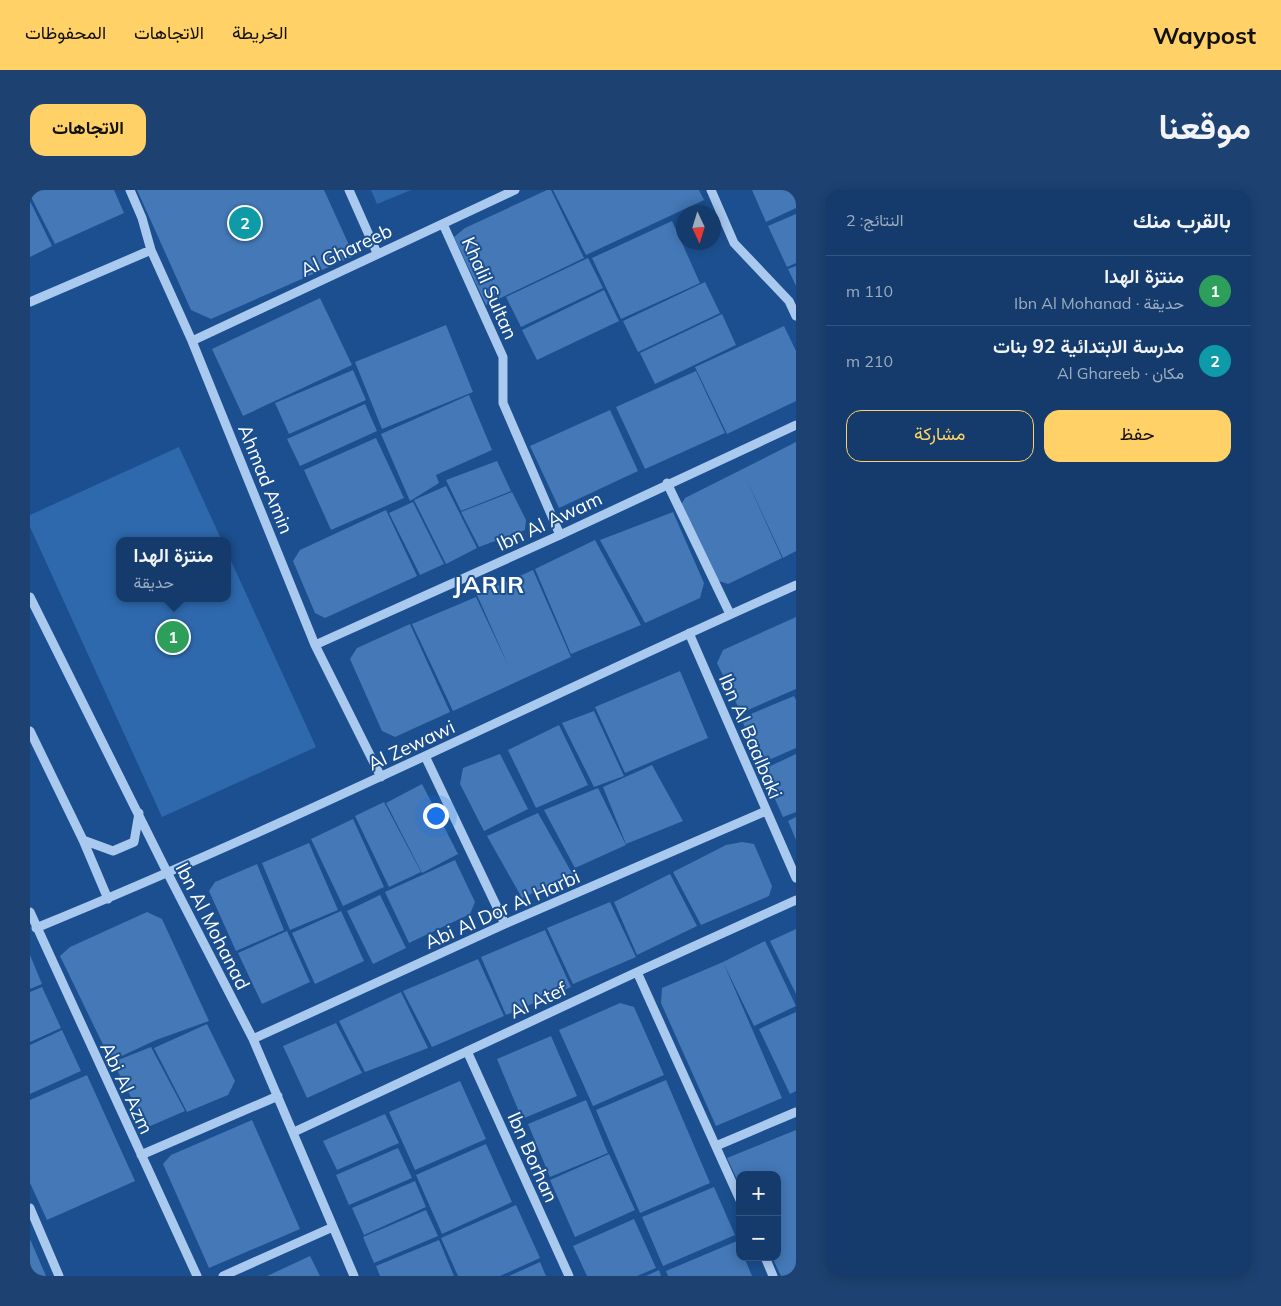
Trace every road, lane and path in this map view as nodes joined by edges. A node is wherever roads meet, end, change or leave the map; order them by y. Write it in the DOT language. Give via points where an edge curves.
graph roads {
  1 [pos="130,190"];
  2 [pos="349,190"];
  3 [pos="515,190"];
  4 [pos="711,190"];
  5 [pos="443,224"];
  6 [pos="151,250"];
  7 [pos="377,253"];
  8 [pos="30,302"];
  9 [pos="796,316"];
  10 [pos="192,341"];
  11 [pos="796,425"];
  12 [pos="667,483"];
  13 [pos="560,535"];
  14 [pos="796,585"];
  15 [pos="30,597"];
  16 [pos="730,614"];
  17 [pos="689,633"];
  18 [pos="315,645"];
  19 [pos="30,731"];
  20 [pos="425,756"];
  21 [pos="381,777"];
  22 [pos="766,811"];
  23 [pos="139,813"];
  24 [pos="83,840"];
  25 [pos="166,872"];
  26 [pos="796,878"];
  27 [pos="108,899"];
  28 [pos="796,900"];
  29 [pos="30,912"];
  30 [pos="505,924"];
  31 [pos="36,928"];
  32 [pos="637,972"];
  33 [pos="253,1040"];
  34 [pos="467,1051"];
  35 [pos="278,1096"];
  36 [pos="796,1112"];
  37 [pos="294,1132"];
  38 [pos="716,1146"];
  39 [pos="141,1155"];
  40 [pos="736,1191"];
  41 [pos="30,1208"];
  42 [pos="333,1227"];
  43 [pos="767,1261"];
  44 [pos="59,1276"];
  45 [pos="197,1276"];
  46 [pos="223,1276"];
  47 [pos="354,1276"];
  48 [pos="569,1276"];
  49 [pos="773,1276"];
  1 -- 6 [label="street, Ahmad Amin"];
  2 -- 7 [label="street"];
  3 -- 5 [label="street, Al Ghareeb"];
  4 -- 9 [label="street" via="734,243 789,301"];
  5 -- 7 [label="street, Al Ghareeb"];
  5 -- 13 [label="street, Khalil Sultan" via="503,357 503,403"];
  6 -- 8 [label="street"];
  6 -- 10 [label="street, Ahmad Amin"];
  7 -- 10 [label="street, Al Ghareeb"];
  10 -- 18 [label="street, Ahmad Amin"];
  11 -- 12 [label="street, Ibn Al Awam"];
  12 -- 13 [label="street, Ibn Al Awam"];
  12 -- 16 [label="street"];
  13 -- 18 [label="street, Ibn Al Awam"];
  14 -- 16 [label="street, Al Zewawi"];
  15 -- 23 [label="street, Ibn Al Mohanad"];
  16 -- 17 [label="street, Al Zewawi"];
  17 -- 20 [label="street, Al Zewawi"];
  17 -- 22 [label="street, Ibn Al Baalbaki"];
  18 -- 21 [label="street, Ahmad Amin"];
  19 -- 24 [label="street"];
  20 -- 21 [label="street, Al Zewawi"];
  20 -- 30 [label="street"];
  21 -- 25 [label="street, Al Zewawi"];
  22 -- 26 [label="street, Ibn Al Baalbaki"];
  22 -- 30 [label="street, Abi Al Dor Al Harbi"];
  23 -- 24 [label="street" via="134,842 113,851"];
  23 -- 25 [label="street, Ibn Al Mohanad"];
  24 -- 27 [label="street"];
  25 -- 27 [label="street, Al Zewawi"];
  25 -- 33 [label="street, Ibn Al Mohanad"];
  27 -- 31 [label="street, Al Zewawi"];
  28 -- 32 [label="street, Al Atef"];
  29 -- 31 [label="street, Abi Al Azm"];
  30 -- 33 [label="street, Abi Al Dor Al Harbi"];
  31 -- 39 [label="street, Abi Al Azm"];
  32 -- 34 [label="street, Al Atef"];
  32 -- 38 [label="street"];
  33 -- 35 [label="street, Ibn Al Mohanad"];
  34 -- 37 [label="street, Al Atef"];
  34 -- 48 [label="street, Ibn Borhan"];
  35 -- 37 [label="street, Ibn Al Mohanad"];
  35 -- 39 [label="street"];
  36 -- 38 [label="street"];
  37 -- 42 [label="street, Ibn Al Mohanad"];
  38 -- 40 [label="street"];
  39 -- 45 [label="street, Abi Al Azm"];
  41 -- 44 [label="street"];
  42 -- 46 [label="street"];
  42 -- 47 [label="street, Ibn Al Mohanad"];
  43 -- 49 [label="street"];
}
